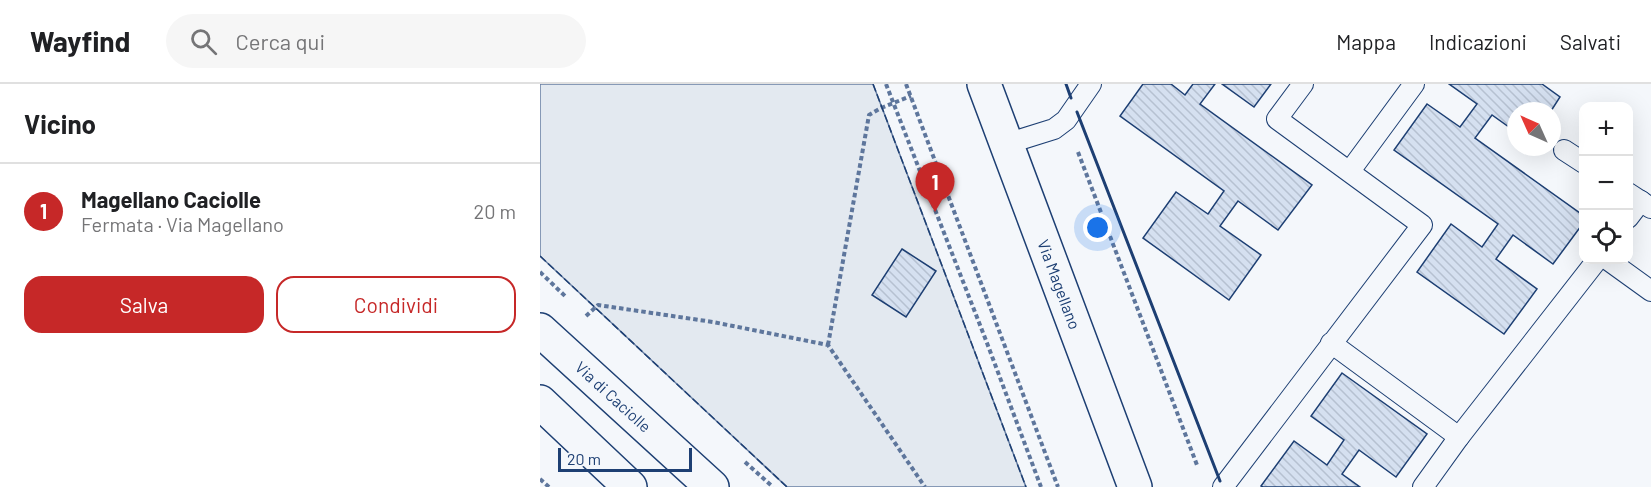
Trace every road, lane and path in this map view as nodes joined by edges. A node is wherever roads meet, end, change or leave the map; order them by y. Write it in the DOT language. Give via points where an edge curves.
graph roads {
  1 [pos="886,84"];
  2 [pos="906,84"];
  3 [pos="984,84"];
  4 [pos="1091,84"];
  5 [pos="1303,84"];
  6 [pos="1413,84"];
  7 [pos="911,96"];
  8 [pos="893,104"];
  9 [pos="1066,120"];
  10 [pos="1006,144"];
  11 [pos="1564,150"];
  12 [pos="1579,160"];
  13 [pos="1350,171"];
  14 [pos="1594,264"];
  15 [pos="1614,264"];
  16 [pos="1651,291"];
  17 [pos="586,316"];
  18 [pos="540,330"];
  19 [pos="1332,343"];
  20 [pos="828,345"];
  21 [pos="540,402"];
  22 [pos="1459,437"];
  23 [pos="1201,476"];
  24 [pos="540,479"];
  25 [pos="549,487"];
  26 [pos="630,487"];
  27 [pos="712,487"];
  28 [pos="925,487"];
  29 [pos="1041,487"];
  30 [pos="1058,487"];
  31 [pos="1135,487"];
  32 [pos="1223,487"];
  33 [pos="1423,487"];
  1 -- 8 [label="path"];
  2 -- 7 [label="path"];
  3 -- 10 [label="main road, Via Magellano"];
  4 -- 9 [label="lane"];
  5 -- 13 [label="lane" via="1277,119"];
  6 -- 13 [label="lane"];
  7 -- 8 [label="path"];
  7 -- 30 [label="path"];
  8 -- 20 [label="path" via="869,116"];
  8 -- 29 [label="path"];
  9 -- 10 [label="lane" via="1054,129"];
  9 -- 23 [label="path"];
  10 -- 31 [label="main road, Via Magellano"];
  11 -- 12 [label="lane"];
  13 -- 19 [label="lane" via="1422,225"];
  14 -- 22 [label="lane"];
  15 -- 16 [label="lane"];
  17 -- 20 [label="path" via="598,305"];
  18 -- 27 [label="main road, Via di Caciolle"];
  19 -- 22 [label="lane"];
  19 -- 32 [label="lane"];
  20 -- 28 [label="path"];
  21 -- 26 [label="main road"];
  22 -- 33 [label="lane"];
  24 -- 25 [label="path"];
}
